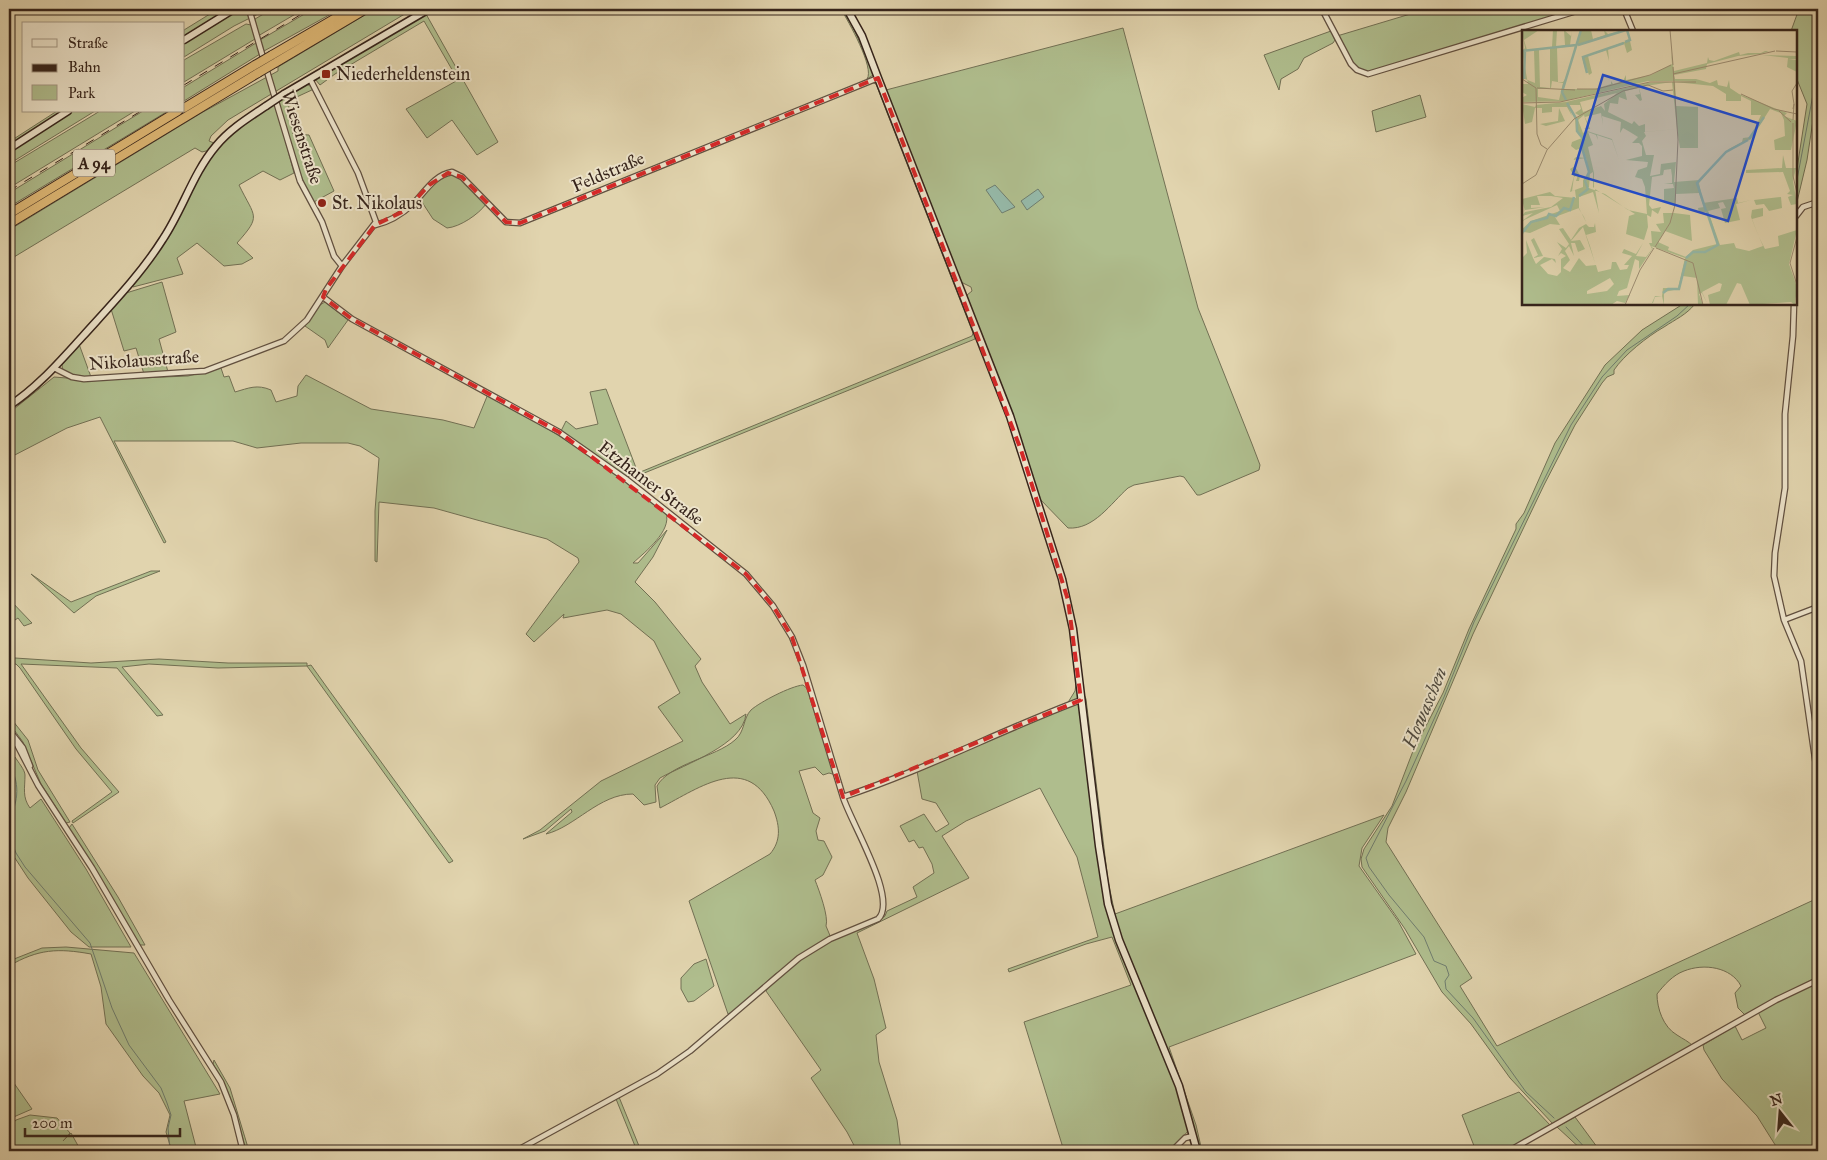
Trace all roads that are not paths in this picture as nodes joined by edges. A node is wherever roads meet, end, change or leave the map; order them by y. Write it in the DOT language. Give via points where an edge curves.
graph roads {
  1 [pos="234,9"];
  2 [pos="249,9"];
  3 [pos="351,9"];
  4 [pos="366,9"];
  5 [pos="429,9"];
  6 [pos="847,9"];
  7 [pos="1322,9"];
  8 [pos="1583,9"];
  9 [pos="1624,9"];
  10 [pos="1633,30"];
  11 [pos="185,39"];
  12 [pos="878,78"];
  13 [pos="310,79"];
  14 [pos="185,107"];
  15 [pos="66,112"];
  16 [pos="176,112"];
  17 [pos="9,149"];
  18 [pos="1818,202"];
  19 [pos="1797,211"];
  20 [pos="9,214"];
  21 [pos="9,224"];
  22 [pos="375,225"];
  23 [pos="342,266"];
  24 [pos="323,297"];
  25 [pos="1794,305"];
  26 [pos="54,368"];
  27 [pos="9,406"];
  28 [pos="1818,607"];
  29 [pos="1784,620"];
  30 [pos="1082,700"];
  31 [pos="10,733"];
  32 [pos="1818,779"];
  33 [pos="843,796"];
  34 [pos="1818,980"];
  35 [pos="1193,1136"];
  36 [pos="243,1151"];
  37 [pos="516,1151"];
  38 [pos="1172,1151"];
  39 [pos="1197,1151"];
  40 [pos="1509,1151"];
  1 -- 11 [label="street"];
  2 -- 23 [label="street, Wiesenstraße" via="300,181 322,222 334,256"];
  3 -- 14 [label="highway, bridge"];
  4 -- 21 [label="highway, A 94, bridge"];
  5 -- 13 [label="street"];
  6 -- 12 [label="street" via="862,36"];
  7 -- 8 [label="street" via="1351,64 1368,74"];
  9 -- 10 [label="street"];
  12 -- 22 [label="street, Feldstraße" via="520,223 506,222 462,177 452,172 432,182 406,210"];
  12 -- 30 [label="street" via="1021,450 1068,600"];
  13 -- 22 [label="street" via="364,187"];
  13 -- 26 [label="street, bridge" via="237,126 216,146 152,255"];
  15 -- 17 [label="street"];
  16 -- 20 [label="highway, A 94"];
  18 -- 19 [label="street"];
  22 -- 23 [label="street, Nikolausstraße"];
  23 -- 24 [label="street, Nikolausstraße"];
  24 -- 26 [label="street, Nikolausstraße" via="288,339 205,371 84,379 67,376"];
  24 -- 33 [label="street, Etzhamer Straße" via="352,319 559,432 626,479 746,574 774,606 792,637"];
  25 -- 29 [label="street" via="1784,423 1784,488 1774,565 1775,587"];
  26 -- 27 [label="street"];
  28 -- 29 [label="street"];
  29 -- 32 [label="street" via="1801,661"];
  30 -- 33 [label="street"];
  30 -- 35 [label="street" via="1104,885 1112,920 1172,1068"];
  31 -- 36 [label="street" via="23,748 35,779 92,868 168,1000 222,1082"];
  33 -- 37 [label="street, Etzhamer Straße" via="848,814 877,873 883,915 830,939 799,958 690,1051 657,1074"];
  34 -- 40 [label="street" via="1776,1000"];
  35 -- 38 [label="street" via="1185,1138"];
  35 -- 39 [label="street"];
}
